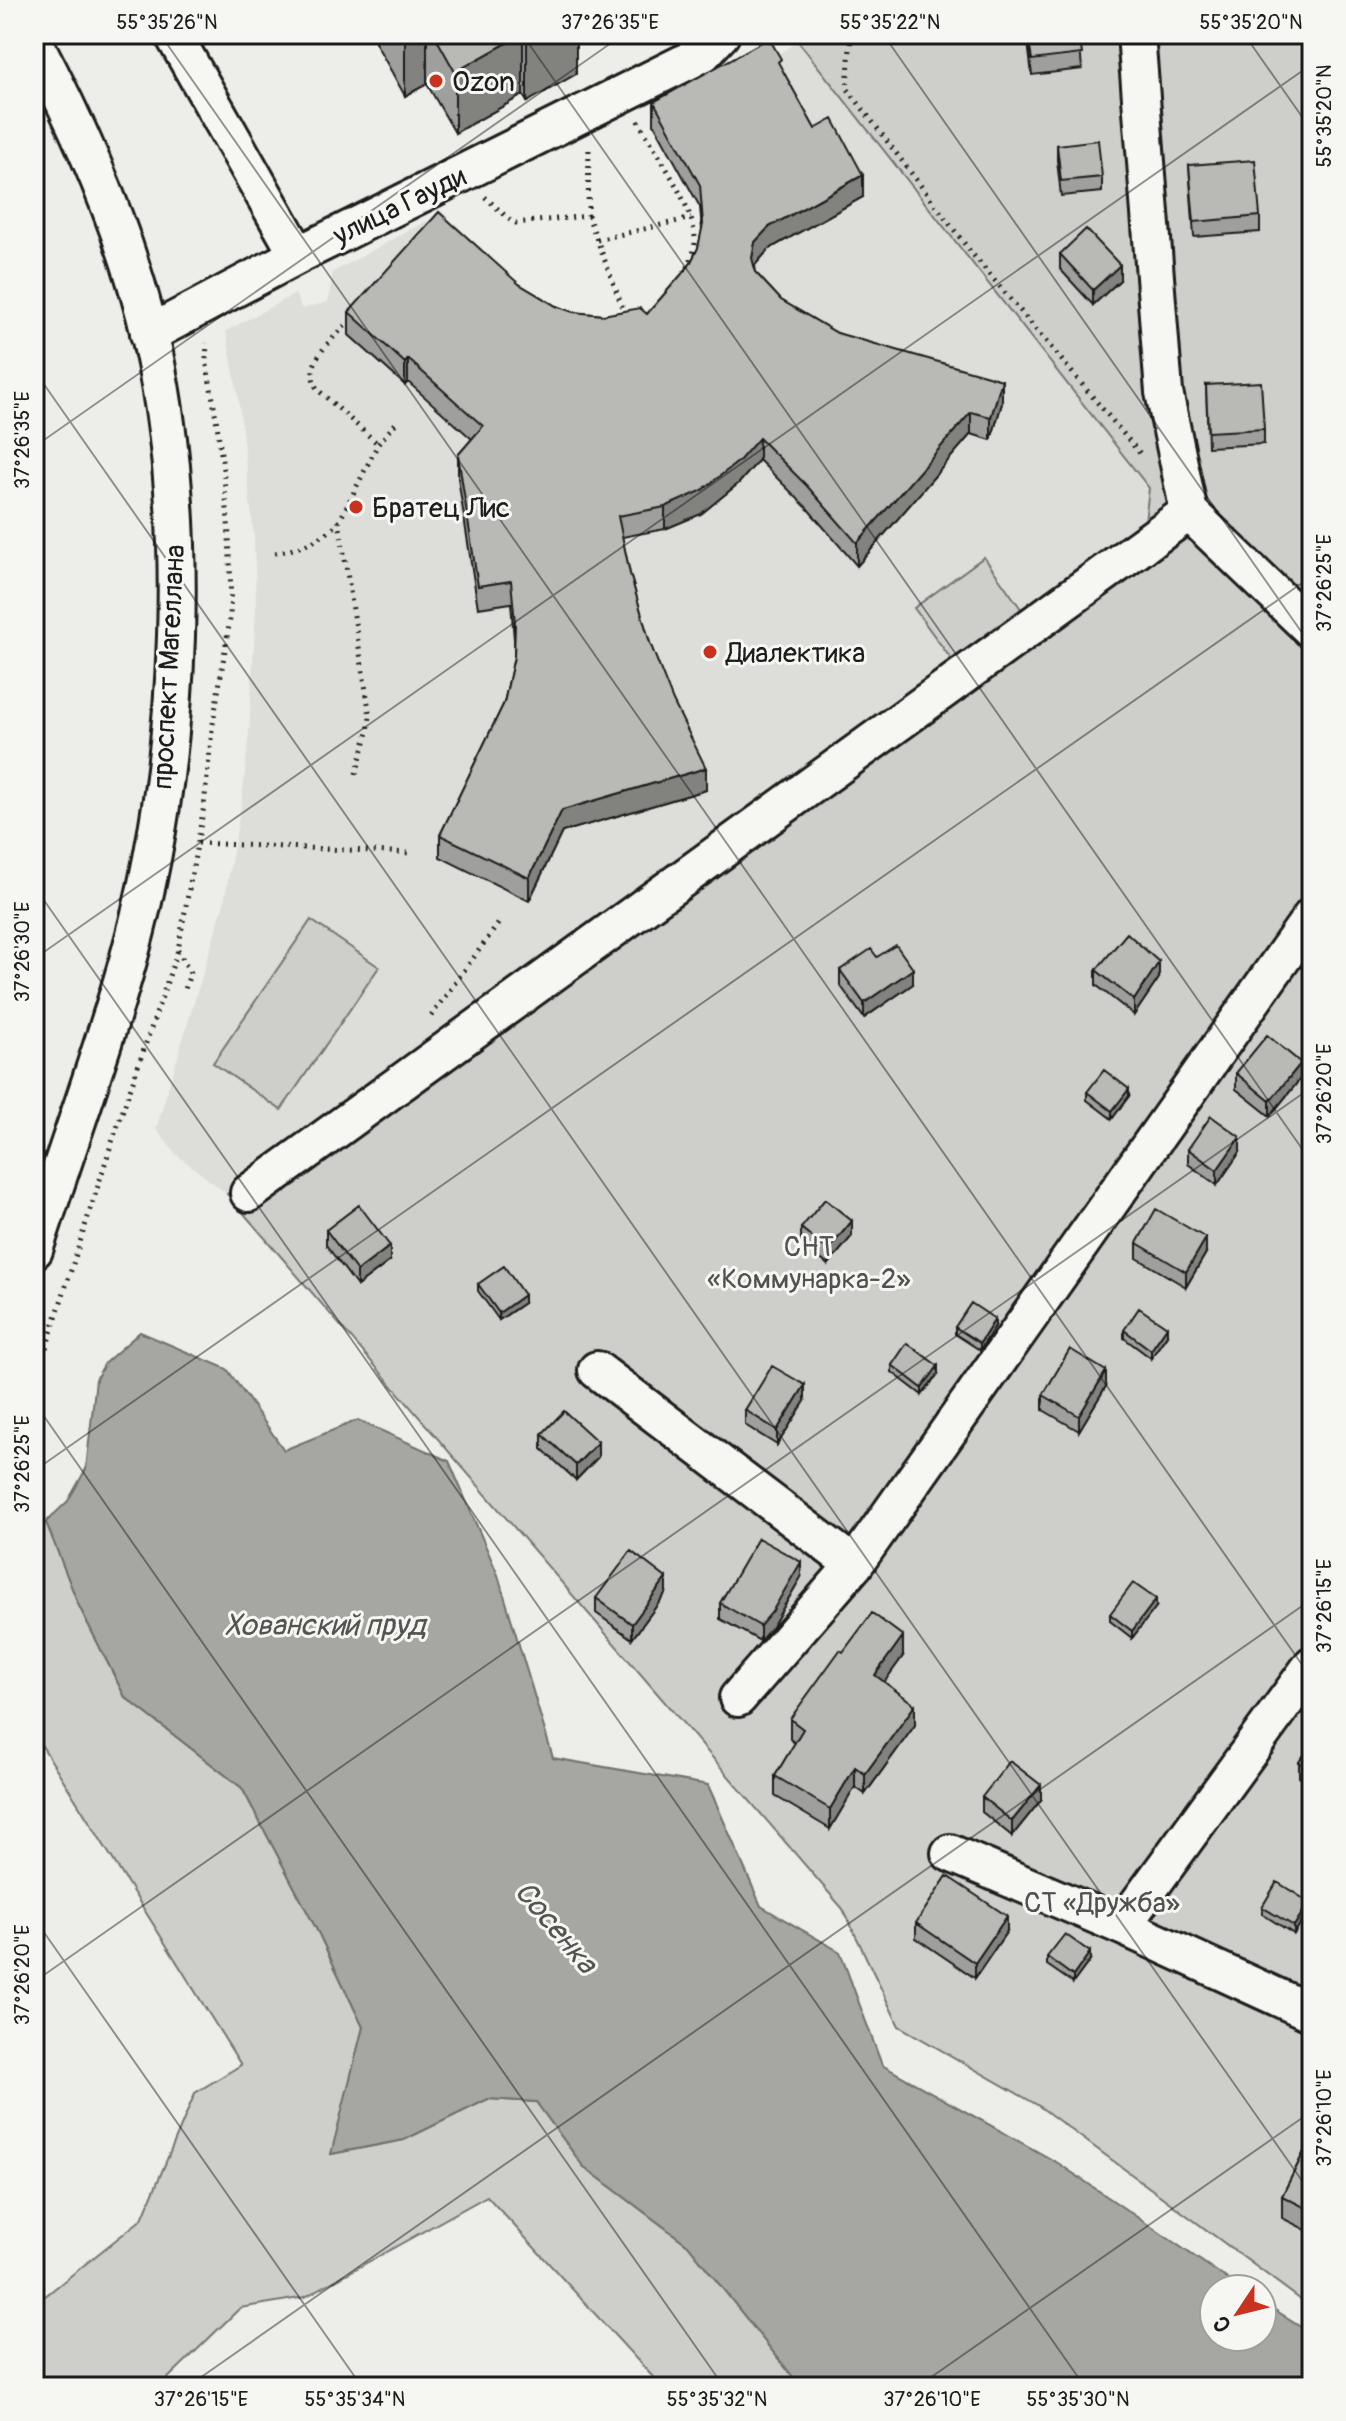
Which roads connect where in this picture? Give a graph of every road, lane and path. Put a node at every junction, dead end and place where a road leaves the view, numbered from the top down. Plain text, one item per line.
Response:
1 (173, 34) edge
2 (721, 34) edge
3 (851, 34) edge
4 (1136, 34) edge
5 (34, 42) edge
6 (623, 93) junction
7 (589, 147) dead end
8 (460, 174) junction
9 (588, 216) junction
10 (691, 218) junction
11 (597, 240) junction
12 (298, 255) junction
13 (683, 279) edge
14 (355, 316) edge
15 (628, 323) edge
16 (149, 334) junction
17 (396, 423) dead end
18 (378, 444) junction
19 (1149, 465) dead end
20 (1189, 512) junction
21 (339, 522) junction
22 (275, 553) dead end
23 (1312, 630) edge
24 (356, 774) dead end
25 (198, 843) dead end
26 (412, 853) dead end
27 (1312, 916) edge
28 (501, 920) dead end
29 (184, 993) dead end
30 (420, 1025) dead end
31 (249, 1193) dead end
32 (34, 1250) edge
33 (597, 1370) dead end
34 (34, 1386) edge
35 (854, 1565) junction
36 (1312, 1665) edge
37 (738, 1698) dead end
38 (950, 1853) dead end
39 (1122, 1926) junction
40 (1312, 2013) edge

1 - 12 street, улица Гауди
2 - 6 street, улица Гауди
3 - 19 path
4 - 20 street
5 - 16 street, проспект Магеллана
6 - 8 street, улица Гауди
6 - 10 path
7 - 9 path
8 - 9 path
8 - 12 street, улица Гауди
9 - 11 path
10 - 11 path
10 - 13 path
11 - 15 path
12 - 16 street
14 - 18 path
16 - 32 street, проспект Магеллана
17 - 18 path
18 - 21 path
20 - 23 street
20 - 31 street
21 - 22 path
21 - 24 path
25 - 26 path
27 - 35 street
28 - 30 path
29 - 34 path
33 - 35 street
35 - 37 street
36 - 39 street
38 - 39 street
39 - 40 street

